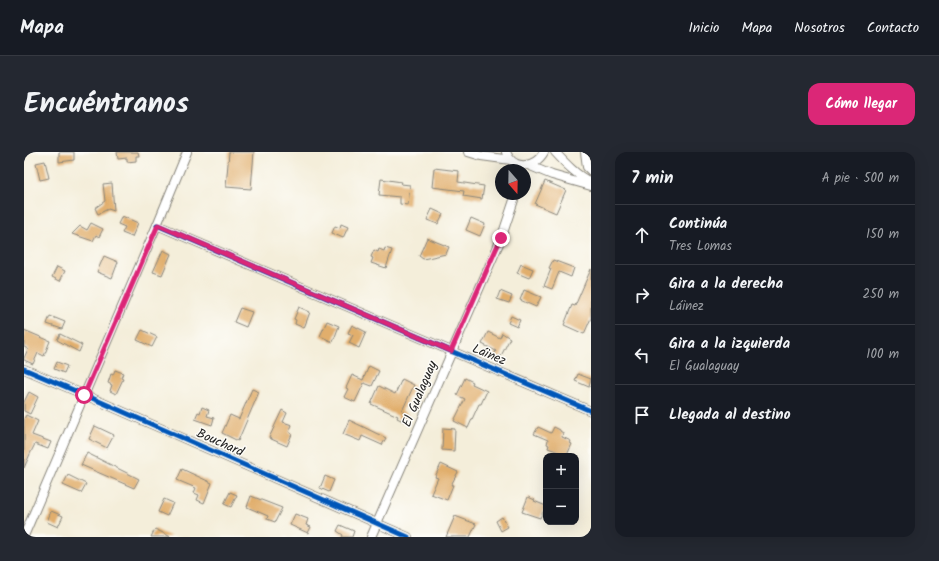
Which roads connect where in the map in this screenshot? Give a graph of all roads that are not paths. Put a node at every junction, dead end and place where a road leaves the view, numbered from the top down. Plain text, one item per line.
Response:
1 (187, 152) edge
2 (468, 152) edge
3 (506, 152) edge
4 (544, 152) edge
5 (557, 152) edge
6 (585, 152) edge
7 (511, 160) junction
8 (517, 164) edge
9 (531, 164) edge
10 (531, 169) edge
11 (591, 171) edge
12 (591, 182) edge
13 (591, 186) edge
14 (514, 200) edge
15 (158, 225) junction
16 (451, 351) junction
17 (24, 369) edge
18 (84, 395) junction
19 (591, 411) edge
20 (377, 524) junction
21 (24, 536) edge
22 (371, 537) edge
23 (408, 537) edge

1 - 15 street
2 - 7 street
3 - 7 street
4 - 9 street
5 - 12 street
6 - 11 street
7 - 8 street
10 - 13 street
14 - 16 street, El Gualaguay
15 - 16 street, Láinez
15 - 18 street
16 - 19 street, Láinez
16 - 20 street, El Gualaguay
17 - 18 street, Bouchard
18 - 20 street, Bouchard
18 - 21 street
20 - 22 street, El Gualaguay
20 - 23 street, Bouchard

